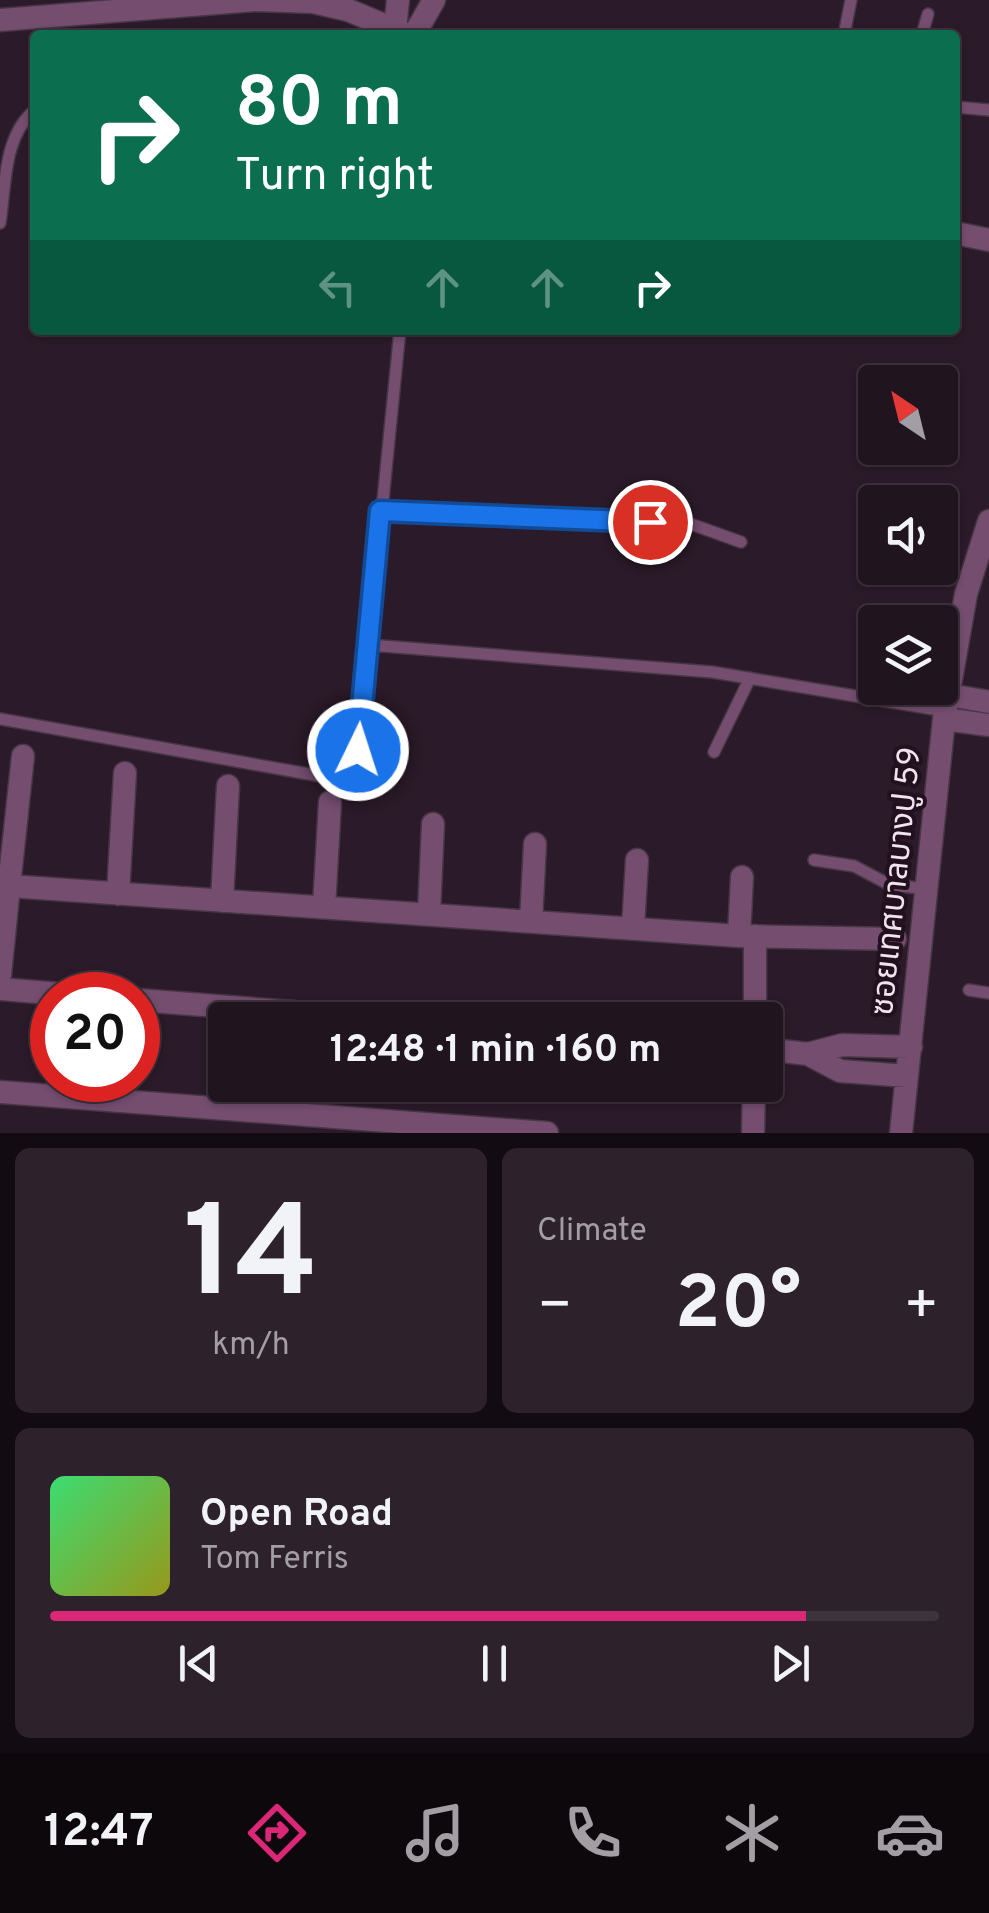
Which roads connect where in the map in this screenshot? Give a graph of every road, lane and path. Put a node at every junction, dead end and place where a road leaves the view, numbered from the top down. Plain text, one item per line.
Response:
1 (398, 0) edge
2 (434, 0) edge
3 (850, 0) edge
4 (81, 6) edge
5 (928, 14) dead end
6 (0, 20) edge
7 (396, 30) edge
8 (404, 30) edge
9 (408, 30) edge
10 (845, 30) edge
11 (923, 30) edge
12 (960, 107) edge
13 (989, 110) edge
14 (30, 114) edge
15 (0, 224) edge
16 (960, 234) edge
17 (989, 240) edge
18 (399, 335) edge
19 (380, 511) junction
20 (989, 521) edge
21 (741, 542) dead end
22 (369, 645) junction
23 (750, 678) junction
24 (989, 702) edge
25 (946, 708) junction
26 (0, 719) edge
27 (989, 725) edge
28 (714, 752) dead end
29 (23, 756) dead end
30 (124, 773) dead end
31 (228, 786) dead end
32 (330, 802) dead end
33 (433, 824) dead end
34 (534, 844) dead end
35 (637, 860) dead end
36 (814, 860) dead end
37 (742, 877) dead end
38 (8, 886) junction
39 (929, 888) junction
40 (118, 894) junction
41 (222, 900) junction
42 (324, 907) junction
43 (429, 914) junction
44 (531, 921) junction
45 (634, 928) junction
46 (747, 936) junction
47 (895, 939) dead end
48 (0, 975) edge
49 (0, 990) edge
50 (969, 990) dead end
51 (30, 992) edge
52 (989, 992) edge
53 (160, 1002) edge
54 (753, 1002) edge
55 (208, 1005) edge
56 (911, 1047) junction
57 (783, 1051) edge
58 (808, 1054) junction
59 (908, 1076) junction
60 (0, 1092) edge
61 (754, 1102) edge
62 (547, 1133) edge
63 (753, 1133) edge
64 (901, 1133) edge

1 - 8 street
2 - 9 street
3 - 10 lane
4 - 6 street
4 - 7 street
5 - 11 lane
12 - 13 lane
14 - 15 lane
16 - 17 street
18 - 19 lane
19 - 21 lane
19 - 22 lane
20 - 25 street, ซอยเทศบาลบางปู 59
22 - 23 lane
22 - 26 lane
23 - 25 lane
23 - 28 lane
24 - 25 street
25 - 27 street
25 - 39 street, ซอยเทศบาลบางปู 59
29 - 38 street
30 - 40 street
31 - 41 street
32 - 42 street
33 - 43 street
34 - 44 street
35 - 45 street
36 - 39 lane
37 - 46 street
38 - 40 street
38 - 48 street
39 - 56 street, ซอยเทศบาลบางปู 59
40 - 41 street
41 - 42 street
42 - 43 street
43 - 44 street
44 - 45 street
45 - 46 street
46 - 47 street
46 - 54 street
49 - 51 street
50 - 52 lane
53 - 55 street
56 - 58 street
56 - 59 street, ซอยเทศบาลบางปู 59
57 - 58 street
58 - 59 street
59 - 64 street, ซอยเทศบาลบางปู 59
60 - 62 street
61 - 63 street

